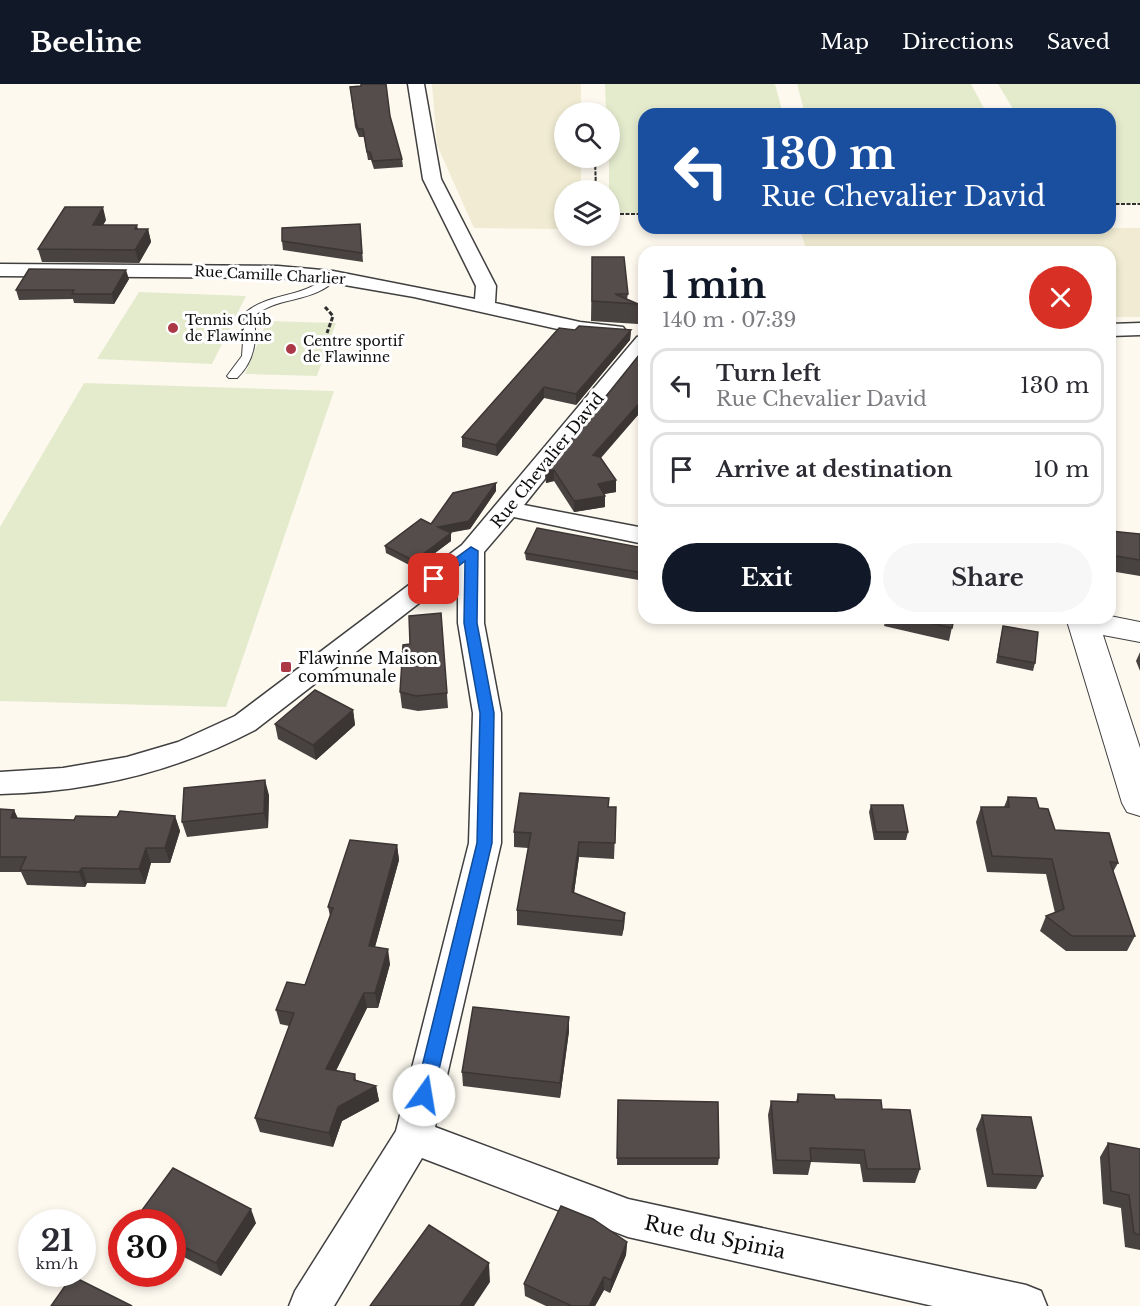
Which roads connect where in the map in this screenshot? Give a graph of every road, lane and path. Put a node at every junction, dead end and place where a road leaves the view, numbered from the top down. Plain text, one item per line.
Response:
1 (416, 84) edge
2 (1116, 204) edge
3 (1140, 204) edge
4 (620, 214) edge
5 (638, 214) edge
6 (0, 270) edge
7 (333, 277) junction
8 (485, 307) junction
9 (1140, 329) edge
10 (1116, 330) edge
11 (638, 333) edge
12 (638, 348) edge
13 (233, 376) dead end
14 (508, 509) junction
15 (638, 535) edge
16 (471, 551) junction
17 (1078, 624) edge
18 (1101, 624) edge
19 (1140, 632) edge
20 (0, 783) edge
21 (1140, 803) edge
22 (414, 1137) junction
23 (310, 1306) edge
24 (1026, 1306) edge

1 - 8 street
2 - 3 path
4 - 5 path
6 - 7 street, Rue Camille Charlier
7 - 8 street, Rue Camille Charlier
7 - 13 lane
8 - 11 street, Rue Camille Charlier
9 - 10 street
12 - 14 street, Rue Chevalier David
14 - 15 street
14 - 16 street, Rue Chevalier David
16 - 20 street, Rue Chevalier David
16 - 22 street
17 - 21 street
18 - 19 street
22 - 23 street
22 - 24 street, Rue du Spinia

